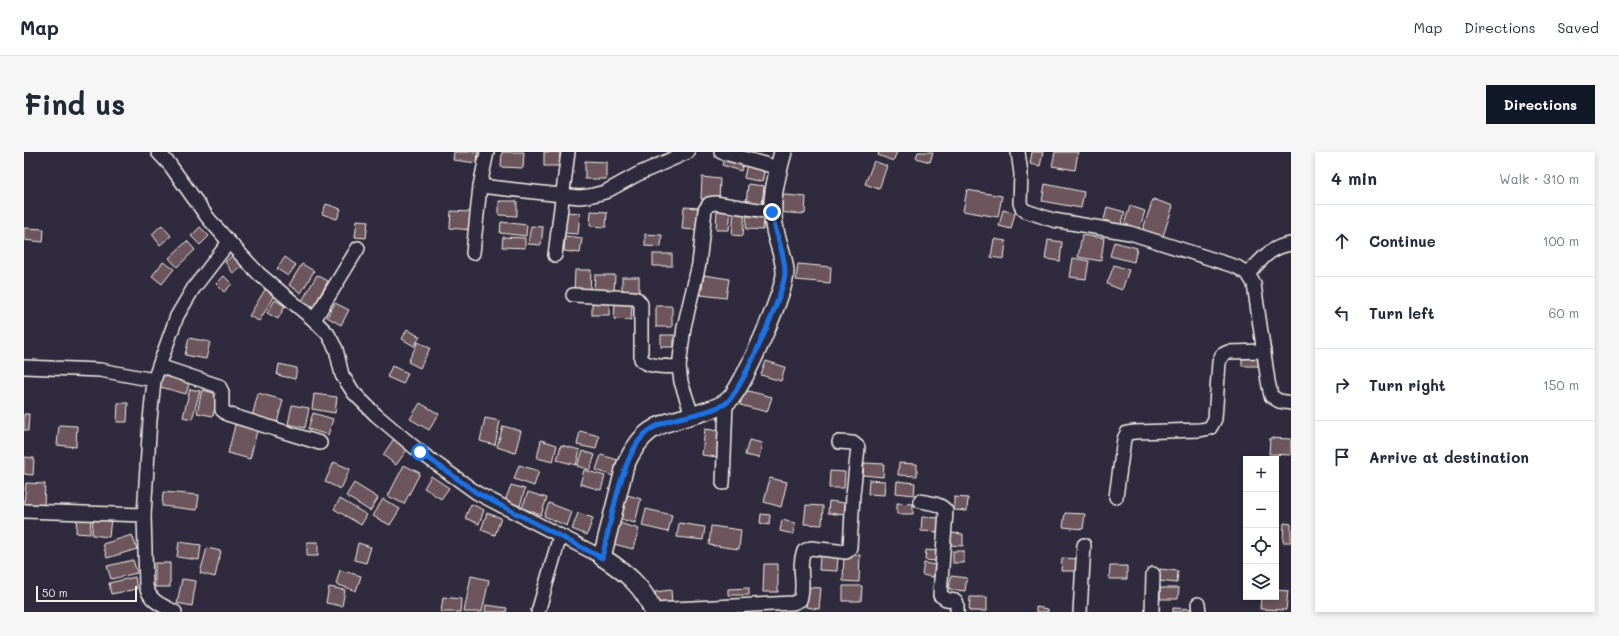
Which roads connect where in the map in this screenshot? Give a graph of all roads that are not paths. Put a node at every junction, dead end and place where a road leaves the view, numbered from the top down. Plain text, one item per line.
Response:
1 (158, 152) edge
2 (488, 152) edge
3 (568, 152) edge
4 (688, 152) edge
5 (720, 152) edge
6 (1018, 152) edge
7 (781, 160) edge
8 (480, 186) junction
9 (563, 195) junction
10 (772, 212) junction
11 (229, 242) junction
12 (1291, 244) edge
13 (358, 248) dead end
14 (473, 253) dead end
15 (555, 255) dead end
16 (1248, 274) junction
17 (573, 294) dead end
18 (314, 320) junction
19 (1264, 351) junction
20 (159, 366) junction
21 (24, 367) edge
22 (679, 367) junction
23 (154, 380) junction
24 (726, 403) junction
25 (1291, 403) edge
26 (692, 415) junction
27 (839, 442) dead end
28 (320, 443) dead end
29 (722, 483) dead end
30 (1116, 496) dead end
31 (920, 502) dead end
32 (24, 511) edge
33 (144, 515) junction
34 (560, 536) junction
35 (1084, 545) dead end
36 (602, 558) junction
37 (1153, 574) dead end
38 (799, 606) edge
39 (653, 611) edge
40 (175, 612) edge
41 (538, 612) edge
42 (957, 612) edge
43 (1080, 612) edge
44 (1152, 612) edge

1 - 11 street
2 - 8 street
3 - 9 street
4 - 9 street
5 - 7 street
6 - 16 street
7 - 10 street
8 - 9 street
8 - 14 street
9 - 15 street
10 - 22 street
10 - 24 street
11 - 18 street
11 - 20 street
12 - 16 street
13 - 18 street
16 - 19 street
17 - 22 street
18 - 34 street
19 - 25 street
19 - 30 street
20 - 23 street
20 - 28 street
21 - 23 street
22 - 26 street
23 - 33 street
24 - 26 street
24 - 29 street
26 - 36 street
27 - 38 street
31 - 42 street
32 - 33 street
33 - 40 street
34 - 36 street
34 - 41 street
35 - 43 street
36 - 39 street
37 - 44 street
38 - 39 street

